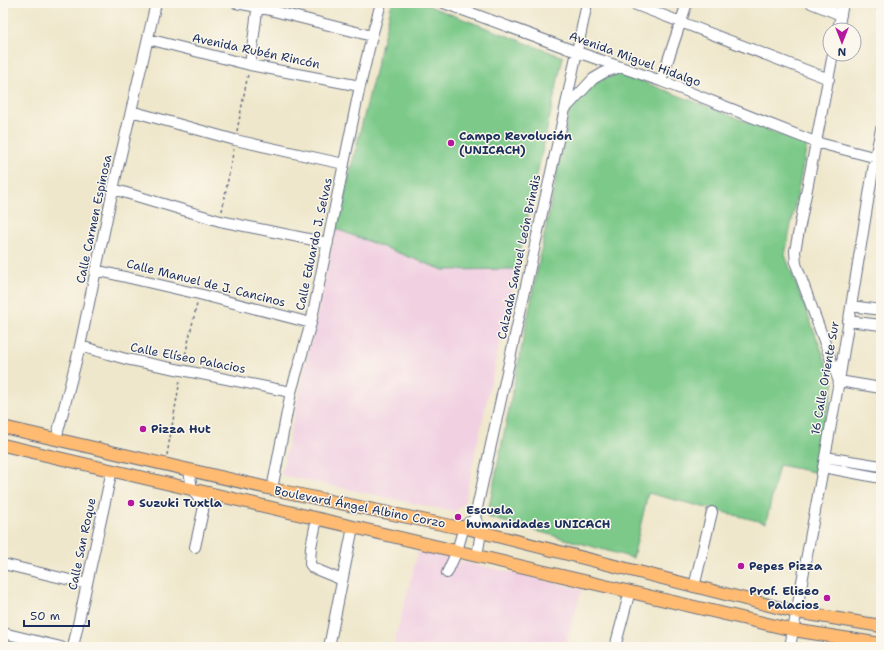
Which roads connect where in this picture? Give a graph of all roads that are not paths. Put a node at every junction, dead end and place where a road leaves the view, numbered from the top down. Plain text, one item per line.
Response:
1 (156, 3) edge
2 (236, 3) edge
3 (381, 3) edge
4 (444, 3) edge
5 (587, 3) edge
6 (631, 3) edge
7 (687, 3) edge
8 (811, 3) edge
9 (843, 3) edge
10 (878, 3) edge
11 (881, 4) edge
12 (258, 5) edge
13 (841, 15) junction
14 (681, 22) junction
15 (840, 22) edge
16 (372, 36) junction
17 (148, 39) junction
18 (577, 52) junction
19 (831, 62) edge
20 (250, 66) junction
21 (621, 68) junction
22 (828, 79) junction
23 (661, 81) junction
24 (360, 86) junction
25 (565, 109) junction
26 (131, 111) junction
27 (881, 129) edge
28 (815, 142) junction
29 (878, 158) edge
30 (344, 164) junction
31 (113, 189) junction
32 (328, 243) junction
33 (95, 270) junction
34 (851, 306) junction
35 (881, 310) edge
36 (848, 321) junction
37 (311, 323) junction
38 (881, 326) edge
39 (80, 346) junction
40 (839, 381) junction
41 (881, 388) edge
42 (291, 392) junction
43 (3, 427) edge
44 (56, 439) junction
45 (3, 445) edge
46 (824, 457) junction
47 (881, 466) edge
48 (823, 467) junction
49 (112, 470) junction
50 (189, 470) junction
51 (881, 478) edge
52 (192, 489) junction
53 (272, 489) junction
54 (712, 512) dead end
55 (475, 517) junction
56 (317, 518) junction
57 (353, 527) junction
58 (464, 527) junction
59 (481, 532) junction
60 (195, 547) dead end
61 (457, 551) junction
62 (477, 556) junction
63 (3, 564) edge
64 (447, 574) dead end
65 (342, 580) junction
66 (87, 584) junction
67 (694, 586) junction
68 (630, 591) junction
69 (796, 612) junction
70 (881, 626) edge
71 (793, 630) junction
72 (3, 633) edge
73 (881, 644) edge
74 (61, 647) edge
75 (73, 647) edge
76 (329, 647) edge
77 (615, 647) edge
78 (790, 647) edge

1 - 17 street, Calle Carmen Espinosa
2 - 12 street
3 - 16 street, Calle Eduardo J. Selvas
4 - 18 street, Avenida Miguel Hidalgo
5 - 18 street, Calzada Samuel León Brindis
6 - 14 street
7 - 14 street
8 - 13 street
9 - 13 street
10 - 11 street
12 - 16 street
12 - 20 street
13 - 15 street
14 - 22 street
14 - 23 street
16 - 24 street, Calle Eduardo J. Selvas
17 - 20 street, Avenida Rubén Rincón
17 - 26 street, Calle Carmen Espinosa
18 - 21 street, Avenida Miguel Hidalgo
18 - 25 street, Calzada Samuel León Brindis
19 - 22 street
20 - 24 street, Avenida Rubén Rincón
21 - 23 street, Avenida Miguel Hidalgo
21 - 25 street
22 - 28 street
23 - 28 street, Avenida Miguel Hidalgo
24 - 30 street, Calle Eduardo J. Selvas
25 - 55 street, Calzada Samuel León Brindis
26 - 30 street
26 - 31 street, Calle Carmen Espinosa
27 - 29 street, 16 Calle Oriente Sur
28 - 29 street, Avenida Miguel Hidalgo
28 - 40 street
29 - 34 street, 16 Calle Oriente Sur
30 - 32 street, Calle Eduardo J. Selvas
31 - 32 street
31 - 33 street, Calle Carmen Espinosa
32 - 37 street, Calle Eduardo J. Selvas
33 - 37 street, Calle Manuel de J. Cancinos
33 - 39 street, Calle Carmen Espinosa
34 - 35 street
34 - 36 street, 16 Calle Oriente Sur
36 - 38 street
36 - 40 street, 16 Calle Oriente Sur
37 - 42 street, Calle Eduardo J. Selvas
39 - 42 street, Calle Elíseo Palacios
39 - 44 street, Calle Carmen Espinosa
40 - 41 street
40 - 46 street, 16 Calle Oriente Sur
42 - 53 street, Calle Eduardo J. Selvas
43 - 44 main road, Boulevard Ángel Albino Corzo
44 - 50 main road, Boulevard Ángel Albino Corzo
45 - 49 main road, Boulevard Ángel Albino Corzo
46 - 47 street
46 - 48 street, 16 Calle Oriente Sur
48 - 51 street
48 - 69 street, 16 Calle Oriente Sur
49 - 52 main road, Boulevard Ángel Albino Corzo
49 - 66 street, Calle San Roque
50 - 52 street
50 - 53 main road, Boulevard Ángel Albino Corzo
52 - 56 main road, Boulevard Ángel Albino Corzo
52 - 60 street
53 - 58 main road, Boulevard Ángel Albino Corzo
54 - 67 street
55 - 58 street
55 - 59 street
56 - 57 main road, Boulevard Ángel Albino Corzo
56 - 65 street
57 - 61 main road, Boulevard Ángel Albino Corzo
57 - 65 street
58 - 59 main road, Boulevard Ángel Albino Corzo
58 - 61 street
59 - 62 street
59 - 67 main road, Boulevard Ángel Albino Corzo
61 - 62 main road, Boulevard Ángel Albino Corzo
61 - 64 street
62 - 68 main road, Boulevard Ángel Albino Corzo
63 - 66 street
65 - 76 street
66 - 75 street, Calle San Roque
67 - 69 main road, Boulevard Ángel Albino Corzo
68 - 71 main road, Boulevard Ángel Albino Corzo
68 - 77 street
69 - 70 main road, Boulevard Ángel Albino Corzo
69 - 71 street, 16 Calle Oriente Sur
71 - 73 main road, Boulevard Ángel Albino Corzo
71 - 78 street, 16 Calle Oriente Sur
72 - 74 street

